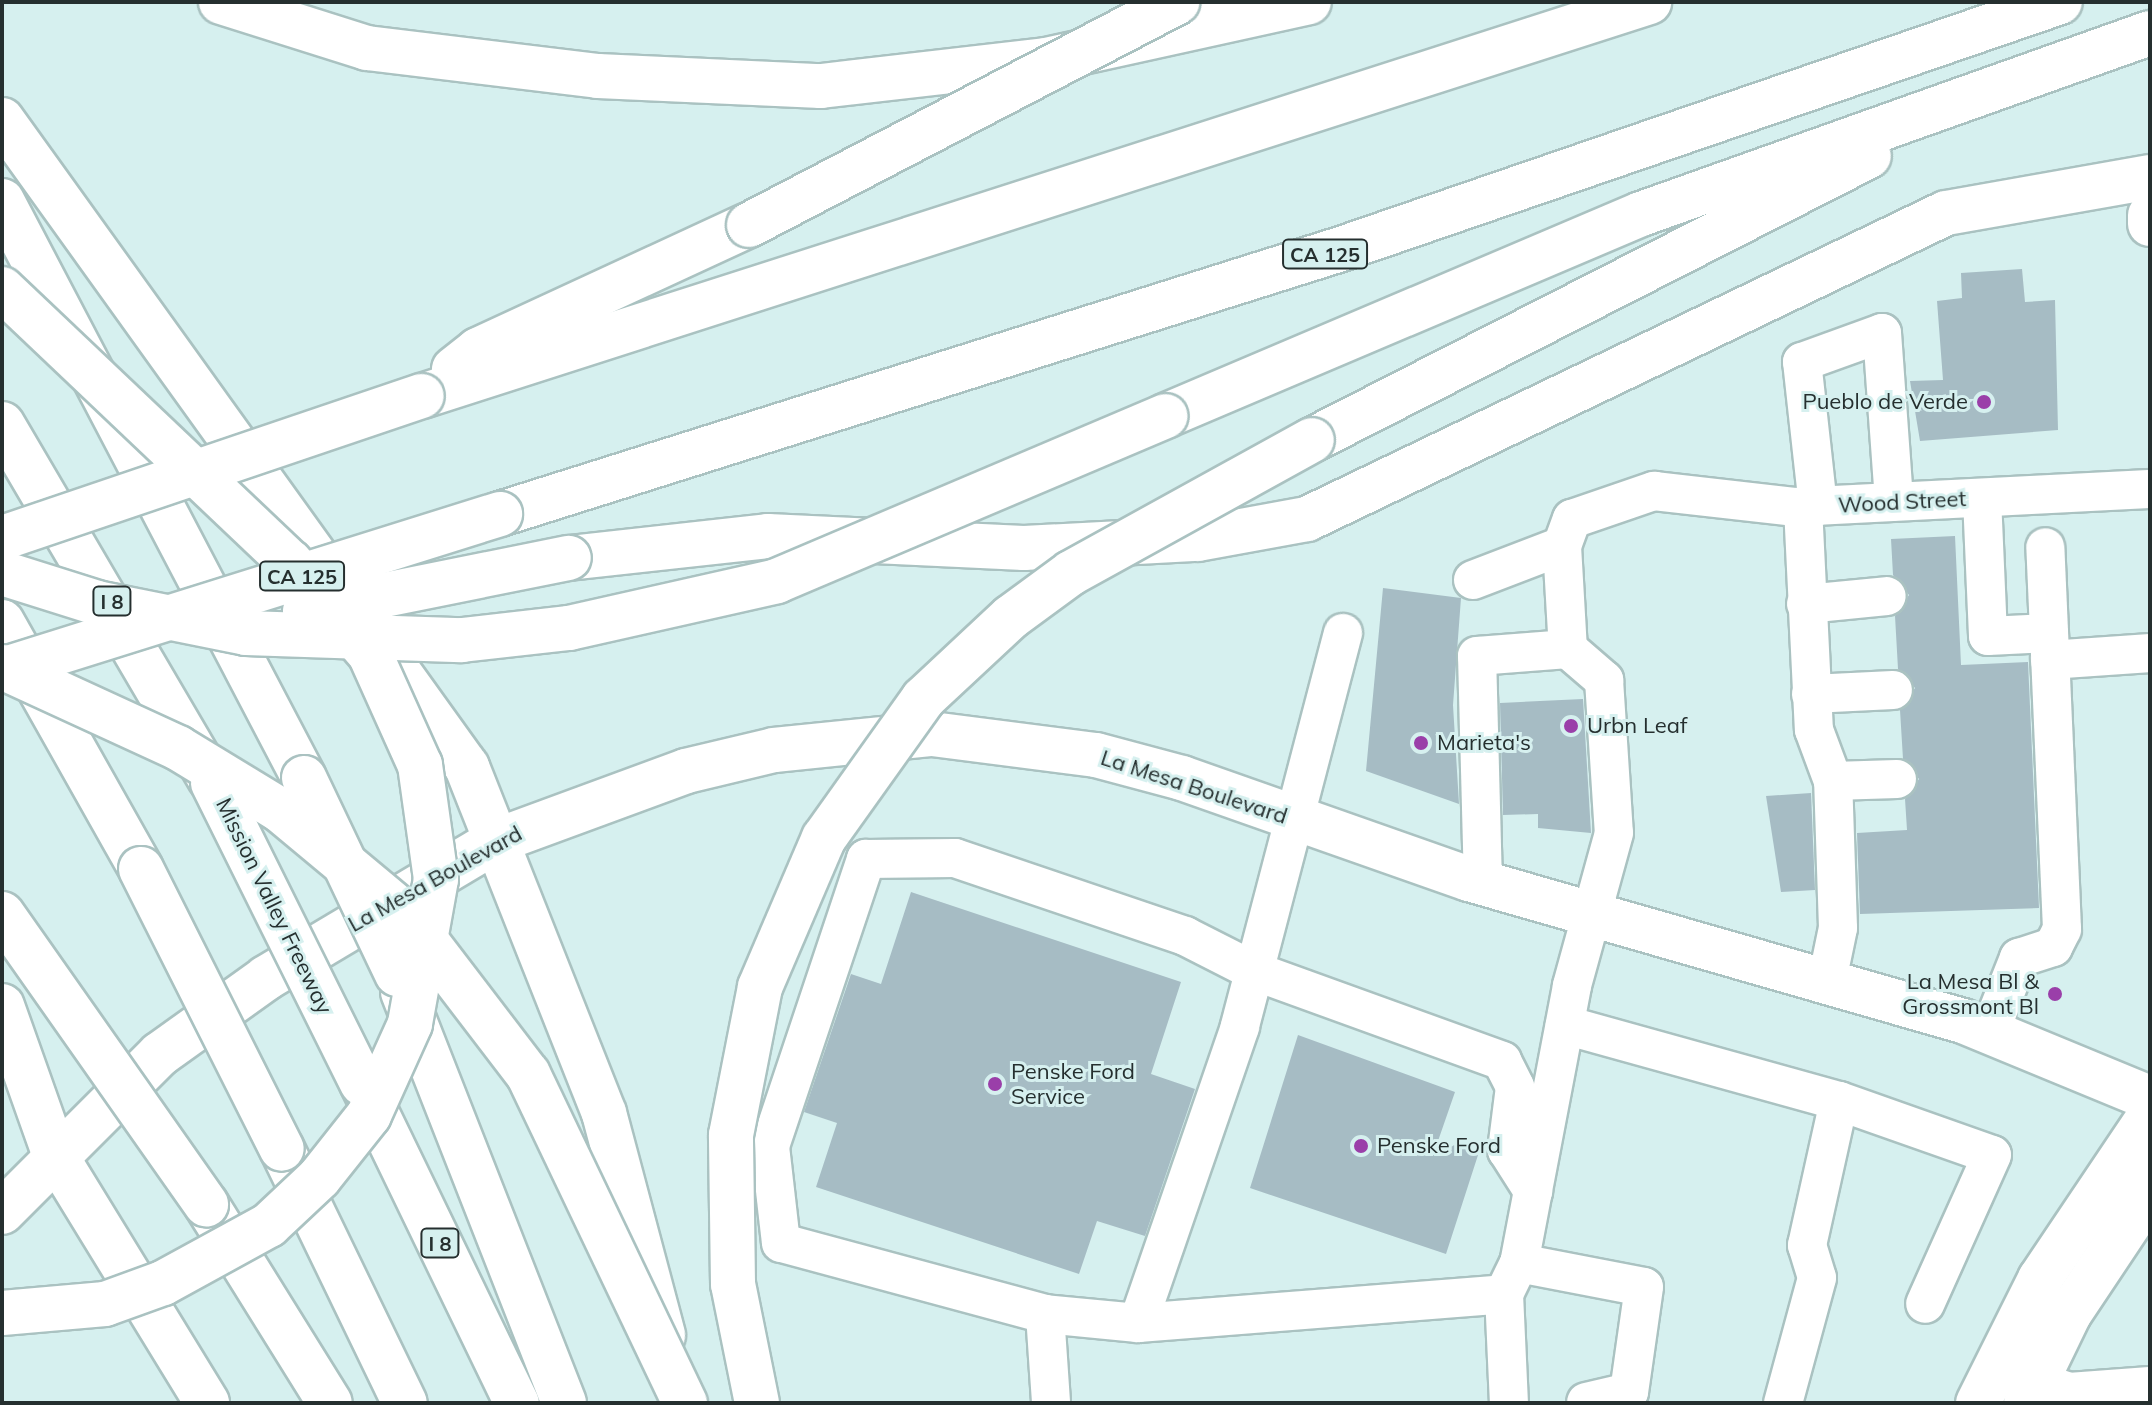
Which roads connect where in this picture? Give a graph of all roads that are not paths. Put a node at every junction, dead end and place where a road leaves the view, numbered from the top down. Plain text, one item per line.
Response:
1 (221, 2) edge
2 (1178, 2) edge
3 (1309, 2) edge
4 (1649, 2) edge
5 (2060, 2) edge
6 (2150, 33) edge
7 (2026, 75) junction
8 (2, 120) edge
9 (2150, 177) edge
10 (2, 201) edge
11 (2150, 215) edge
12 (2150, 224) edge
13 (2, 289) edge
14 (422, 396) junction
15 (2, 424) edge
16 (2150, 489) edge
17 (1982, 498) junction
18 (114, 502) junction
19 (1894, 502) junction
20 (1811, 507) junction
21 (2, 521) edge
22 (2, 538) edge
23 (1562, 546) junction
24 (2045, 547) dead end
25 (2, 573) edge
26 (1473, 580) dead end
27 (1887, 596) dead end
28 (1806, 604) junction
29 (2, 622) edge
30 (1343, 633) dead end
31 (105, 637) junction
32 (2049, 646) junction
33 (1568, 649) junction
34 (2150, 653) edge
35 (2, 668) edge
36 (1893, 690) dead end
37 (1811, 694) junction
38 (1897, 779) dead end
39 (1833, 781) junction
40 (1294, 818) junction
41 (496, 841) junction
42 (1483, 884) junction
43 (2, 914) edge
44 (1594, 914) junction
45 (1254, 971) junction
46 (1827, 981) junction
47 (2, 1006) edge
48 (1565, 1025) junction
49 (1990, 1031) junction
50 (2150, 1098) edge
51 (1839, 1101) junction
52 (2150, 1115) edge
53 (54, 1153) junction
54 (2150, 1158) edge
55 (1533, 1191) junction
56 (2, 1212) edge
57 (1512, 1278) junction
58 (1925, 1304) dead end
59 (2, 1313) edge
60 (1045, 1314) junction
61 (1138, 1323) junction
62 (2150, 1386) edge
63 (2031, 1392) edge
64 (207, 1403) edge
65 (330, 1403) edge
66 (405, 1403) edge
67 (517, 1403) edge
68 (564, 1403) edge
69 (683, 1403) edge
70 (757, 1403) edge
71 (1051, 1403) edge
72 (1509, 1403) edge
73 (1577, 1403) edge
74 (1783, 1403) edge
75 (1978, 1403) edge

1 - 3 main road
2 - 14 main road, bridge
4 - 14 main road
5 - 31 main road, CA 125, bridge
6 - 7 main road
7 - 25 main road, bridge
7 - 70 main road, bridge
8 - 41 main road
9 - 31 main road, bridge
10 - 68 main road, bridge
11 - 12 main road
13 - 59 main road, bridge
14 - 18 main road, bridge
15 - 67 main road, Mission Valley Freeway / I 8, bridge
16 - 17 street, Wood Street
17 - 19 street, Wood Street
17 - 32 street
18 - 21 main road, bridge
18 - 22 main road, bridge
19 - 20 street, Wood Street
19 - 20 street
20 - 23 street, Wood Street
20 - 28 street
23 - 26 street
23 - 33 street
24 - 32 street
27 - 28 street
28 - 37 street
29 - 66 main road, bridge
30 - 40 street
31 - 35 main road, CA 125, bridge
32 - 34 street
32 - 49 street
33 - 42 street
33 - 44 street
35 - 69 main road, bridge
36 - 37 street
37 - 39 street
38 - 39 street
39 - 46 street
40 - 41 main road, La Mesa Boulevard
40 - 42 main road, La Mesa Boulevard
40 - 45 street
41 - 53 main road, La Mesa Boulevard
41 - 69 main road
42 - 44 main road, La Mesa Boulevard
43 - 65 main road, bridge
44 - 46 main road, La Mesa Boulevard
44 - 48 street
45 - 55 street
45 - 60 street
45 - 61 street
46 - 49 main road, La Mesa Boulevard
47 - 53 main road
48 - 51 street
48 - 55 street
49 - 50 main road, La Mesa Boulevard
51 - 58 street
51 - 74 street
52 - 75 main road
53 - 56 main road, La Mesa Boulevard
53 - 64 main road
54 - 63 main road
55 - 57 street
57 - 61 street
57 - 72 street
57 - 73 street
60 - 61 street
60 - 71 street
62 - 63 street

